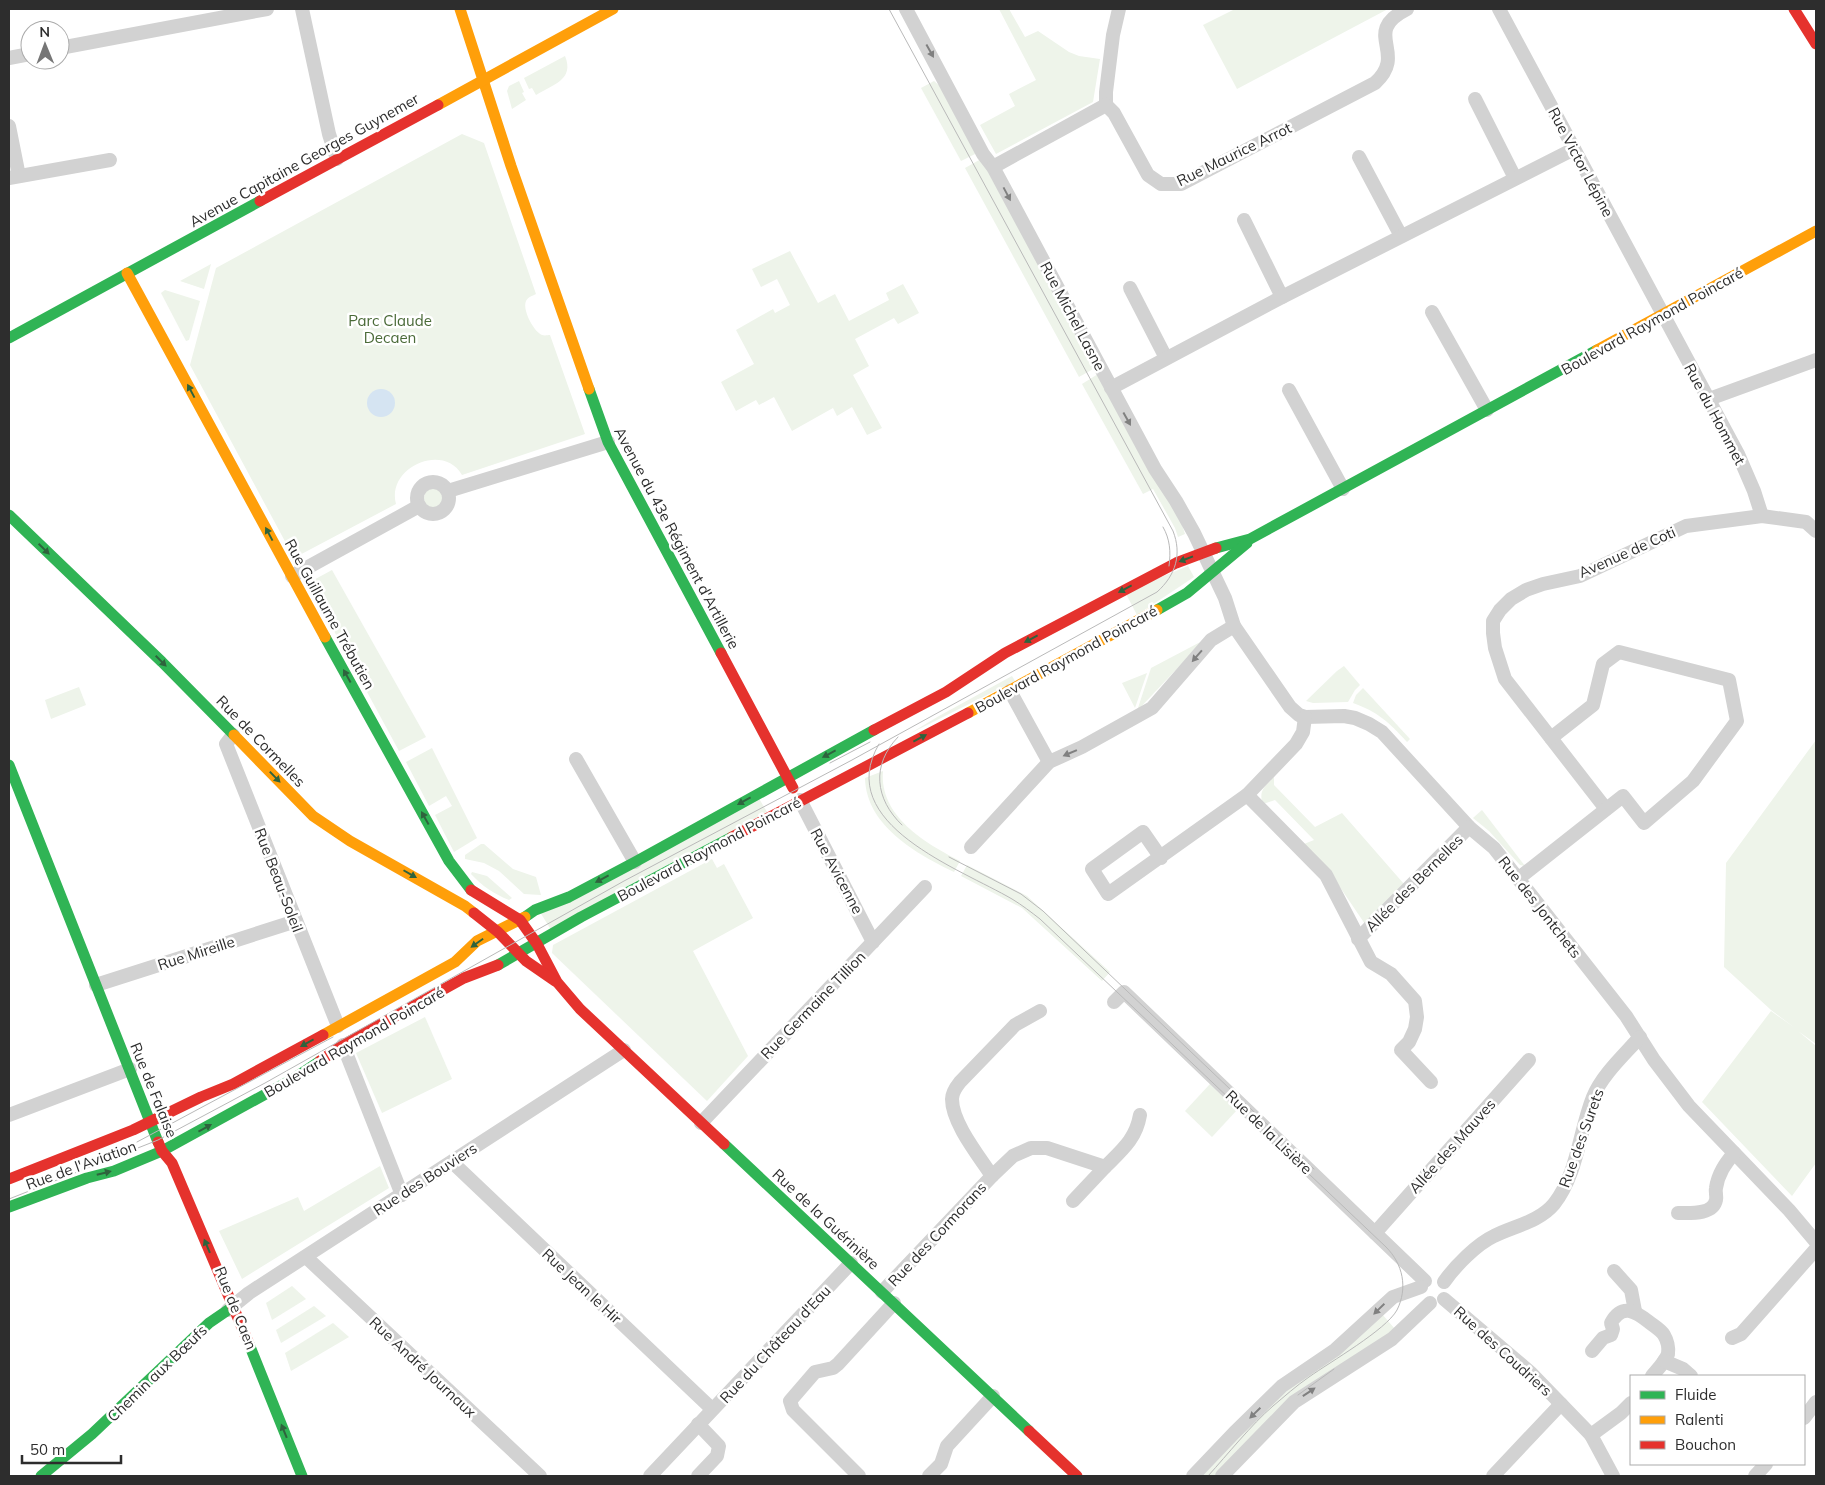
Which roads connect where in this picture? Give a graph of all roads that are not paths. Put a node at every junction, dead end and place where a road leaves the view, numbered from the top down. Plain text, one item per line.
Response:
1 (267, 9) edge
2 (302, 9) edge
3 (460, 9) edge
4 (613, 9) edge
5 (906, 9) edge
6 (1119, 9) edge
7 (1407, 9) edge
8 (1499, 9) edge
9 (1794, 9) edge
10 (1816, 44) edge
11 (70, 46) edge
12 (483, 80) junction
13 (1475, 99) dead end
14 (1106, 105) junction
15 (9, 126) edge
16 (1574, 149) junction
17 (1359, 157) dead end
18 (337, 159) junction
19 (110, 160) dead end
20 (993, 167) junction
21 (14, 177) edge
22 (1515, 178) junction
23 (1244, 220) dead end
24 (1816, 231) edge
25 (1401, 236) junction
26 (128, 273) junction
27 (1130, 288) dead end
28 (1282, 297) junction
29 (1432, 312) dead end
30 (1663, 314) junction
31 (9, 338) edge
32 (1166, 358) junction
33 (1816, 360) edge
34 (1110, 388) junction
35 (1289, 390) dead end
36 (1709, 399) junction
37 (1487, 410) junction
38 (608, 442) junction
39 (1343, 488) junction
40 (448, 491) junction
41 (419, 506) junction
42 (9, 515) edge
43 (1762, 516) junction
44 (1816, 531) edge
45 (1250, 539) junction
46 (1203, 552) junction
47 (1212, 571) junction
48 (292, 576) junction
49 (1234, 626) junction
50 (1010, 691) junction
51 (1305, 717) junction
52 (233, 735) junction
53 (1551, 738) junction
54 (576, 759) dead end
55 (1049, 762) junction
56 (9, 765) edge
57 (786, 777) junction
58 (1247, 795) junction
59 (800, 800) junction
60 (1606, 809) junction
61 (1469, 827) junction
62 (972, 847) dead end
63 (1161, 858) junction
64 (635, 862) junction
65 (455, 870) junction
66 (1519, 878) junction
67 (925, 887) dead end
68 (438, 890) junction
69 (520, 920) junction
70 (296, 922) junction
71 (498, 932) junction
72 (1358, 939) junction
73 (873, 942) junction
74 (537, 944) junction
75 (519, 954) junction
76 (557, 982) junction
77 (96, 985) junction
78 (1114, 1002) dead end
79 (1040, 1011) dead end
80 (338, 1026) junction
81 (1640, 1037) junction
82 (343, 1045) junction
83 (624, 1050) junction
84 (1528, 1060) dead end
85 (130, 1069) junction
86 (1431, 1082) dead end
87 (1140, 1115) dead end
88 (9, 1116) edge
89 (150, 1121) junction
90 (701, 1123) junction
91 (162, 1151) junction
92 (1734, 1153) junction
93 (452, 1162) junction
94 (1105, 1167) junction
95 (992, 1176) junction
96 (9, 1179) edge
97 (172, 1194) dead end
98 (402, 1195) junction
99 (1074, 1201) dead end
100 (9, 1207) edge
101 (1678, 1213) dead end
102 (1375, 1233) junction
103 (1816, 1242) edge
104 (1816, 1249) edge
105 (306, 1257) junction
106 (851, 1263) junction
107 (1614, 1271) dead end
108 (1444, 1282) junction
109 (1423, 1284) junction
110 (882, 1292) junction
111 (1437, 1301) junction
112 (894, 1303) junction
113 (226, 1312) junction
114 (1635, 1312) junction
115 (1732, 1338) dead end
116 (1592, 1351) dead end
117 (1664, 1361) junction
118 (1653, 1375) edge
119 (1690, 1375) edge
120 (993, 1396) junction
121 (1816, 1402) edge
122 (1561, 1404) junction
123 (1630, 1404) edge
124 (712, 1410) junction
125 (1805, 1417) edge
126 (698, 1424) junction
127 (1591, 1435) junction
128 (1765, 1465) edge
129 (41, 1476) edge
130 (302, 1476) edge
131 (540, 1476) edge
132 (650, 1476) edge
133 (698, 1476) edge
134 (859, 1476) edge
135 (930, 1476) edge
136 (1077, 1476) edge
137 (1193, 1476) edge
138 (1222, 1476) edge
139 (1493, 1476) edge
140 (1613, 1476) edge
141 (1755, 1476) edge

1 - 11 street
2 - 18 street
3 - 12 main road, Avenue du 43e Régiment d'Artillerie
4 - 12 main road, Avenue Capitaine Georges Guynemer
5 -> 20 street, Rue Michel Lasne
6 - 14 street
7 - 14 street, Rue Maurice Arrot
8 - 16 street, Rue Victor Lépine
9 - 10 main road
12 - 18 main road, Avenue Capitaine Georges Guynemer
12 - 38 main road, Avenue du 43e Régiment d'Artillerie
13 - 22 street
14 - 20 street
15 - 21 street
16 - 22 street
16 - 30 street, Rue Victor Lépine
17 - 25 street
18 - 26 main road, Avenue Capitaine Georges Guynemer
19 - 21 street
20 -> 34 street, Rue Michel Lasne
22 - 25 street
23 - 28 street
24 - 30 main road, Boulevard Raymond Poincaré
25 - 28 street
26 - 31 main road, Avenue Capitaine Georges Guynemer
48 -> 26 main road, Rue Guillaume Trébutien
27 - 32 street
28 - 32 street
29 - 37 street
30 - 36 street, Rue du Hommet
30 - 37 main road, Boulevard Raymond Poincaré
32 - 34 street
33 - 36 street
34 -> 46 street, Rue Michel Lasne
35 - 39 street
36 - 43 street, Rue du Hommet
37 - 39 main road, Boulevard Raymond Poincaré
38 - 40 street
38 - 57 main road, Avenue du 43e Régiment d'Artillerie
39 - 45 main road, Boulevard Raymond Poincaré
40 - 41 street
40 - 41 street
41 - 48 street
42 -> 52 main road, Rue de Cormelles
43 - 44 street, Avenue de Coti
43 - 53 street, Avenue de Coti
45 - 46 main road, Boulevard Raymond Poincaré
45 - 47 main road, Boulevard Raymond Poincaré
46 - 47 street, Rue Michel Lasne
46 -> 57 main road, Boulevard Raymond Poincaré
47 - 49 street, Rue Michel Lasne
47 - 50 main road, Boulevard Raymond Poincaré
65 -> 48 main road, Rue Guillaume Trébutien
49 - 51 street
49 -> 55 street
50 - 55 street
59 -> 50 main road, Boulevard Raymond Poincaré
51 - 58 street
51 - 61 street, Rue des Jontchets
52 -> 68 main road, Rue de Cormelles
52 - 70 street, Rue Beau-Soleil
53 - 60 street, Avenue de Coti
53 - 60 street
54 - 64 street
55 - 62 street
56 - 77 main road, Rue de Falaise
57 - 59 main road, Avenue du 43e Régiment d'Artillerie
57 -> 64 main road, Boulevard Raymond Poincaré
58 - 63 street
58 - 72 street
59 - 73 street, Rue Avicenne
59 - 74 main road, Boulevard Raymond Poincaré
60 - 66 street
61 - 66 street, Rue des Jontchets
61 - 72 street, Allée des Bernelles
63 - 63 street
64 -> 69 main road, Boulevard Raymond Poincaré
65 - 68 street
65 - 69 main road, Rue Guillaume Trébutien
66 - 81 street, Rue des Jontchets
67 - 73 street, Rue Germaine Tillion
68 - 71 main road, Rue de Cormelles
69 - 71 main road, Boulevard Raymond Poincaré
69 - 74 main road, Rue Guillaume Trébutien
70 - 77 street, Rue Mireille
70 - 80 street, Rue Beau-Soleil
71 - 75 main road, Rue de Cormelles
71 -> 80 main road, Boulevard Raymond Poincaré
72 - 86 street
73 - 90 street, Rue Germaine Tillion
74 - 75 main road, Boulevard Raymond Poincaré
74 - 76 main road, Rue de la Guérinière
75 - 76 main road, Rue de la Guérinière
75 - 82 main road, Boulevard Raymond Poincaré
76 - 83 main road, Rue de la Guérinière
77 - 85 main road, Rue de Falaise
78 - 102 street, Rue de la Lisière
79 - 95 street, Rue des Cormorans
80 -> 89 main road, Boulevard Raymond Poincaré
81 - 92 street, Rue des Jontchets
81 - 108 street, Rue des Surets
91 -> 82 main road, Boulevard Raymond Poincaré
82 - 98 street
83 - 90 main road, Rue de la Guérinière
83 - 93 street, Rue des Bouviers
84 - 102 street, Allée des Mauves
85 - 88 street
85 - 89 main road, Rue de Falaise
87 - 94 street
89 - 91 main road, Rue de Falaise
89 - 96 main road, Rue de l'Aviation
90 - 106 main road, Rue de la Guérinière
91 - 97 main road
100 -> 91 main road, Rue de l'Aviation
113 -> 91 main road, Rue de Falaise
92 - 101 street
92 - 103 street, Rue des Jontchets
93 - 98 street, Rue des Bouviers
93 - 124 street, Rue Jean le Hir
94 - 95 street, Rue des Cormorans
94 - 99 street
95 - 110 street, Rue des Cormorans
98 - 105 street, Rue des Bouviers
102 - 109 street, Rue de la Lisière
104 - 115 street
105 - 113 street, Rue des Bouviers
105 - 131 street, Rue André Journaux
106 - 110 main road, Rue de la Guérinière
106 - 124 street, Rue du Château d'Eau
107 - 114 street
108 - 109 street
108 - 111 street
109 - 111 street
109 -> 137 street
110 - 112 main road, Rue de la Guérinière
111 - 122 street, Rue des Coudriers
138 -> 111 street
112 - 120 main road, Rue de la Guérinière
112 - 134 street
113 - 129 main road, Chemin aux Bœufs
130 -> 113 main road, Rue de Falaise
114 - 116 street
114 - 117 street
117 - 118 street
117 - 119 street
120 - 135 street
120 - 136 main road, Rue de la Guérinière
121 - 125 street
122 - 127 street, Rue des Coudriers
122 - 139 street
123 - 127 street
124 - 126 street, Rue du Château d'Eau
126 - 132 street, Rue du Château d'Eau
126 - 133 street
127 - 140 street, Rue des Coudriers
128 - 141 street

